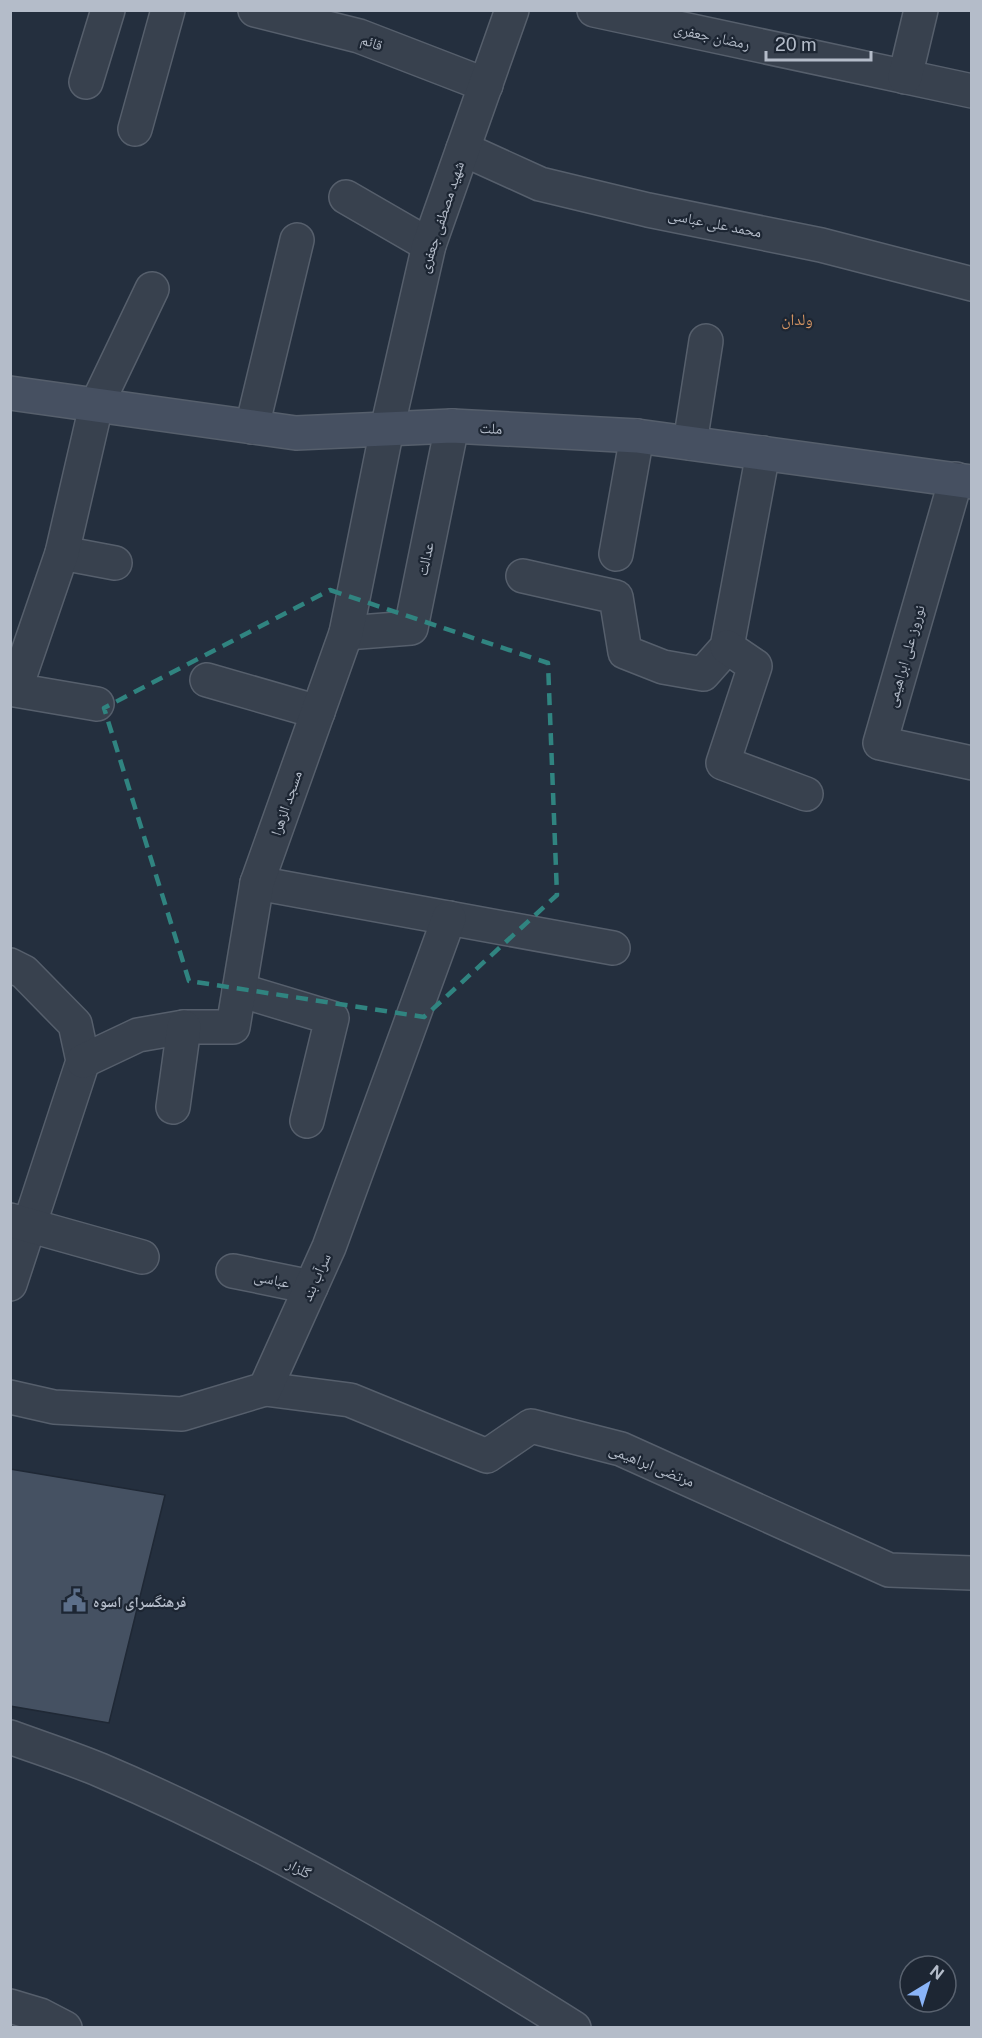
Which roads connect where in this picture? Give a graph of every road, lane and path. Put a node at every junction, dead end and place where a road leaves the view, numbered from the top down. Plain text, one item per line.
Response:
1 (108, 10) edge
2 (168, 10) edge
3 (255, 10) edge
4 (512, 10) edge
5 (594, 10) edge
6 (921, 10) edge
7 (309, 17) edge
8 (905, 77) junction
9 (86, 82) dead end
10 (486, 85) junction
11 (972, 91) edge
12 (135, 129) dead end
13 (463, 148) junction
14 (346, 197) dead end
15 (297, 240) dead end
16 (429, 245) junction
17 (972, 284) edge
18 (152, 289) dead end
19 (706, 341) dead end
20 (10, 393) edge
21 (96, 406) junction
22 (452, 426) junction
23 (252, 427) junction
24 (387, 429) junction
25 (637, 436) junction
26 (690, 443) junction
27 (763, 453) junction
28 (964, 480) edge
29 (62, 553) junction
30 (616, 554) dead end
31 (115, 563) dead end
32 (523, 576) dead end
33 (346, 633) junction
34 (727, 647) junction
35 (207, 680) dead end
36 (97, 704) dead end
37 (318, 712) junction
38 (972, 763) edge
39 (806, 794) dead end
40 (257, 883) junction
41 (449, 918) junction
42 (614, 948) dead end
43 (10, 965) edge
44 (240, 990) junction
45 (184, 1027) junction
46 (83, 1060) junction
47 (173, 1107) dead end
48 (307, 1121) dead end
49 (20, 1224) edge
50 (142, 1257) dead end
51 (233, 1270) dead end
52 (10, 1284) edge
53 (311, 1287) junction
54 (266, 1389) junction
55 (10, 1396) edge
56 (972, 1573) edge
57 (10, 1737) edge
58 (10, 2006) edge
59 (65, 2028) edge
60 (574, 2028) edge

1 - 9 street
2 - 12 street
3 - 7 street, قائم
4 - 10 street, شهید مصطفی جعفری
5 - 8 street, رمضان جعفری
6 - 8 street
7 - 10 street, قائم
8 - 11 street, رمضان جعفری
10 - 13 street, شهید مصطفی جعفری
13 - 16 street, شهید مصطفی جعفری
13 - 17 street, محمد علی عباسی
14 - 16 street
15 - 23 street
16 - 24 street, شهید مصطفی جعفری
18 - 21 street
19 - 26 street
20 - 21 street, ملت
21 - 23 street, ملت
21 - 29 street
22 - 24 street, ملت
22 - 25 street, ملت
22 - 33 street, عدالت
23 - 24 street, ملت
24 - 33 street, مسجد الزهرا
25 - 26 street, ملت
25 - 30 street
26 - 27 street, ملت
27 - 28 street, ملت
27 - 34 street
28 - 38 street, نوروز علی ابراهیمی
29 - 31 street
29 - 36 street
32 - 34 street
33 - 37 street, مسجد الزهرا
34 - 39 street
35 - 37 street
37 - 40 street, مسجد الزهرا
40 - 41 street
40 - 44 street, مسجد الزهرا
41 - 42 street
41 - 53 street, سرآب بند
43 - 46 street
44 - 45 street, مسجد الزهرا
44 - 48 street
45 - 46 street, مسجد الزهرا
45 - 47 street
46 - 49 street
49 - 50 street
49 - 52 street
51 - 53 street, عباسی
53 - 54 street, سرآب بند
54 - 55 street
54 - 56 street, مرتضی ابراهیمی
57 - 60 street, گلزار
58 - 59 street

